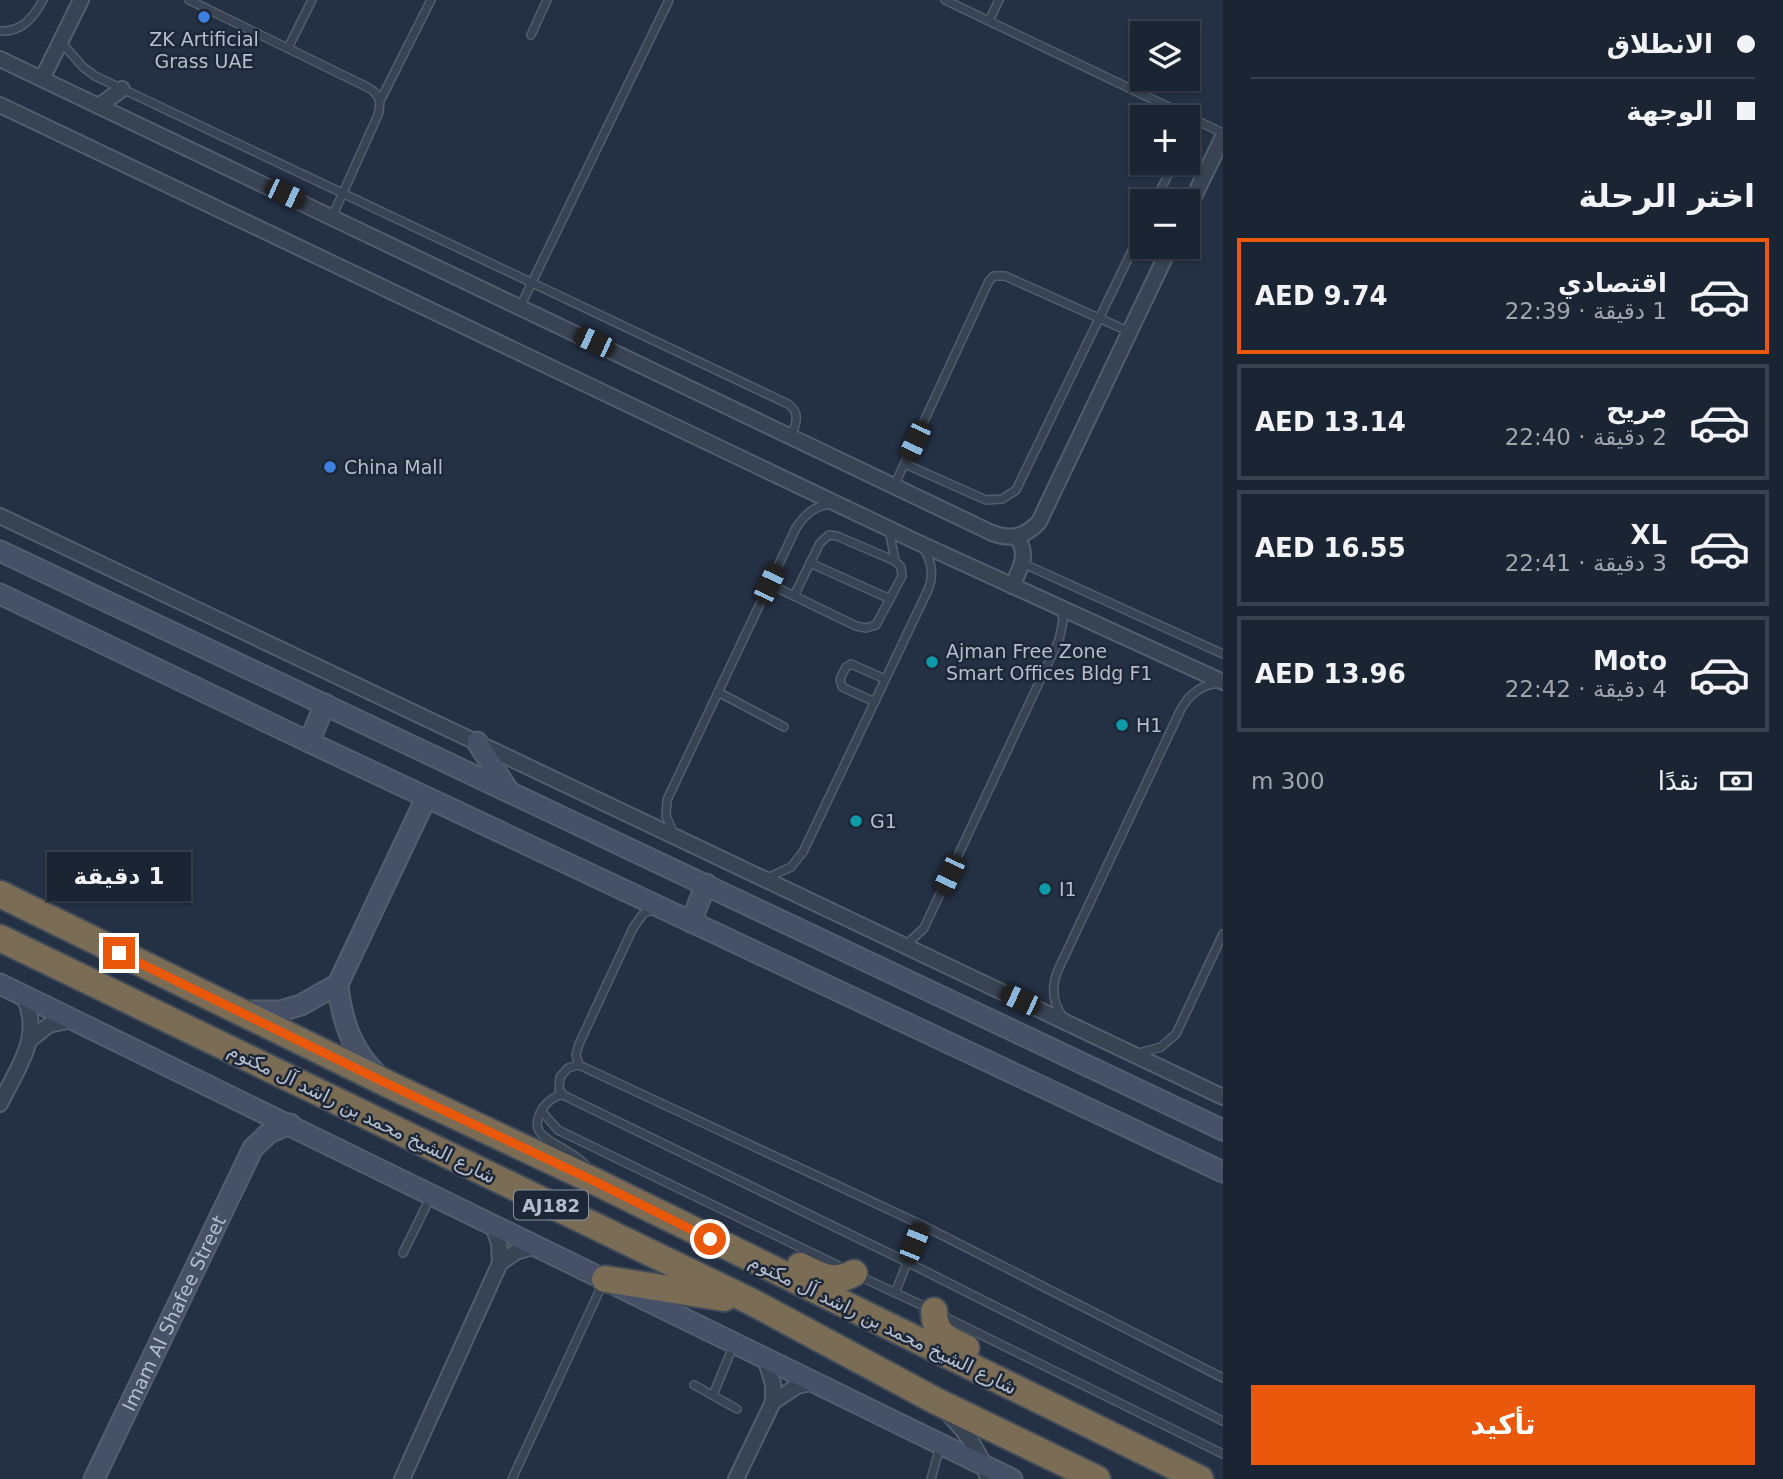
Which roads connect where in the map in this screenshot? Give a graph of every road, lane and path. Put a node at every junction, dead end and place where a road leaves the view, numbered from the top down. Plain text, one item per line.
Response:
1 (43, 0) edge
2 (81, 0) edge
3 (190, 0) edge
4 (312, 0) edge
5 (431, 0) edge
6 (547, 0) edge
7 (668, 0) edge
8 (945, 0) edge
9 (999, 0) edge
10 (201, 3) edge
11 (989, 22) junction
12 (0, 31) edge
13 (531, 34) dead end
14 (61, 41) junction
15 (288, 48) junction
16 (0, 59) edge
17 (41, 79) junction
18 (122, 89) junction
19 (380, 102) junction
20 (1162, 105) edge
21 (0, 106) edge
22 (99, 106) junction
23 (1200, 124) edge
24 (1223, 135) edge
25 (1197, 189) edge
26 (341, 194) junction
27 (332, 216) junction
28 (1130, 255) edge
29 (1164, 259) edge
30 (532, 283) junction
31 (520, 307) junction
32 (1099, 318) junction
33 (1130, 332) junction
34 (791, 437) junction
35 (905, 464) junction
36 (894, 486) junction
37 (835, 503) junction
38 (0, 516) edge
39 (889, 529) junction
40 (1016, 537) junction
41 (919, 543) junction
42 (0, 551) edge
43 (895, 561) junction
44 (810, 563) junction
45 (1022, 563) junction
46 (769, 584) junction
47 (1012, 586) junction
48 (0, 593) edge
49 (794, 596) junction
50 (890, 599) junction
51 (1061, 608) junction
52 (1223, 654) edge
53 (886, 679) junction
54 (1223, 683) edge
55 (718, 692) junction
56 (875, 702) junction
57 (325, 705) junction
58 (784, 727) dead end
59 (309, 742) junction
60 (477, 742) junction
61 (509, 790) junction
62 (426, 798) junction
63 (677, 837) junction
64 (765, 878) junction
65 (706, 884) junction
66 (0, 894) edge
67 (659, 907) junction
68 (691, 922) junction
69 (1223, 934) edge
70 (0, 938) edge
71 (904, 946) junction
72 (338, 984) junction
73 (0, 985) edge
74 (24, 997) junction
75 (237, 1011) junction
76 (71, 1020) junction
77 (1066, 1022) junction
78 (31, 1039) junction
79 (1132, 1053) junction
80 (579, 1065) junction
81 (390, 1085) junction
82 (563, 1095) junction
83 (1223, 1097) edge
84 (0, 1104) edge
85 (247, 1105) junction
86 (541, 1112) junction
87 (290, 1124) junction
88 (1223, 1130) edge
89 (253, 1147) junction
90 (1223, 1172) edge
91 (594, 1181) junction
92 (432, 1194) junction
93 (922, 1225) junction
94 (493, 1226) junction
95 (536, 1246) junction
96 (734, 1251) junction
97 (403, 1253) dead end
98 (907, 1262) junction
99 (500, 1263) junction
100 (854, 1273) junction
101 (605, 1279) junction
102 (895, 1293) junction
103 (752, 1302) junction
104 (934, 1311) junction
105 (734, 1343) junction
106 (765, 1358) junction
107 (1223, 1378) edge
108 (815, 1382) junction
109 (694, 1385) dead end
110 (1023, 1392) junction
111 (713, 1395) junction
112 (936, 1401) junction
113 (773, 1402) junction
114 (737, 1409) dead end
115 (1223, 1421) edge
116 (942, 1443) junction
117 (1223, 1454) edge
118 (1171, 1464) junction
119 (986, 1472) edge
120 (1223, 1475) edge
121 (94, 1479) edge
122 (402, 1479) edge
123 (512, 1479) edge
124 (736, 1479) edge
125 (931, 1479) edge
126 (1012, 1479) edge
127 (1097, 1479) edge
128 (1200, 1479) edge

1 - 12 lane
2 - 14 street
3 - 10 lane
4 - 15 lane
5 - 19 lane
6 - 13 lane
7 - 30 lane
8 - 11 lane
9 - 11 lane
10 - 15 lane
11 - 20 lane
14 - 17 street
14 - 18 lane
15 - 19 lane
16 - 17 street
17 - 22 street
18 - 22 street
18 - 26 lane
19 - 26 lane
21 - 37 street
22 - 27 street
23 - 24 lane
24 - 25 street
26 - 27 lane
26 - 30 lane
27 - 31 street
28 - 32 lane
29 - 33 street
30 - 31 lane
30 - 34 lane
31 - 34 street
32 - 33 lane
32 - 35 lane
32 - 35 lane
33 - 40 street
34 - 36 street
35 - 36 lane
36 - 40 street
37 - 39 street
37 - 46 lane
38 - 60 street
39 - 41 street
39 - 43 lane
40 - 45 street
41 - 47 street
41 - 53 lane
42 - 57 street
43 - 44 lane
43 - 50 lane
44 - 49 lane
44 - 50 lane
45 - 47 street
45 - 52 lane
46 - 49 lane
46 - 55 lane
47 - 51 street
48 - 59 street
49 - 50 lane
51 - 54 street
51 - 71 lane
53 - 56 lane
53 - 56 lane
54 - 77 lane
55 - 58 lane
55 - 63 lane
56 - 64 lane
57 - 59 street
57 - 61 street
59 - 62 street
60 - 61 street
60 - 63 street
61 - 65 street
62 - 67 street
62 - 72 street
63 - 64 street
64 - 71 street
65 - 68 street
65 - 88 street
66 - 75 highway, شارع الشيخ محمد بن راشد آل مكتوم / AJ182
67 - 68 street
67 - 80 lane
68 - 90 street
69 - 79 lane
70 - 103 highway, شارع الشيخ محمد بن راشد آل مكتوم / AJ182
71 - 77 street
72 - 75 street
72 - 81 street
73 - 74 street
74 - 76 street
74 - 78 street
75 - 81 highway, شارع الشيخ محمد بن راشد آل مكتوم / AJ182
76 - 78 street
76 - 85 street
77 - 79 street
78 - 84 street
79 - 83 street
80 - 82 lane
80 - 93 lane
81 - 91 highway, شارع الشيخ محمد بن راشد آل مكتوم / AJ182
82 - 86 lane
82 - 98 lane
85 - 87 street
85 - 89 street
86 - 91 lane
86 - 100 lane
87 - 89 street
87 - 92 street
89 - 121 street, Imam Al Shafee Street
91 - 96 highway, شارع الشيخ محمد بن راشد آل مكتوم / AJ182
92 - 94 street
92 - 97 lane
93 - 98 lane
93 - 107 lane
94 - 95 street
94 - 99 street
95 - 99 street
95 - 101 street
96 - 100 highway
96 - 110 highway, شارع الشيخ محمد بن راشد آل مكتوم / AJ182
98 - 102 lane
98 - 115 lane
99 - 122 street
100 - 102 lane
101 - 103 highway
101 - 105 street
101 - 123 lane
102 - 104 lane
103 - 112 highway, شارع الشيخ محمد بن راشد آل مكتوم / AJ182
104 - 110 highway
104 - 117 lane
105 - 106 street
105 - 111 lane
106 - 108 street
106 - 113 street
108 - 113 street
108 - 116 street
109 - 111 lane
110 - 118 highway, شارع الشيخ محمد بن راشد آل مكتوم / AJ182
111 - 114 lane
112 - 119 street
112 - 127 highway, شارع الشيخ محمد بن راشد آل مكتوم / AJ182
113 - 124 street
116 - 119 street
116 - 125 lane
118 - 120 highway
118 - 128 highway, شارع الشيخ محمد بن راشد آل مكتوم / AJ182
119 - 126 street

